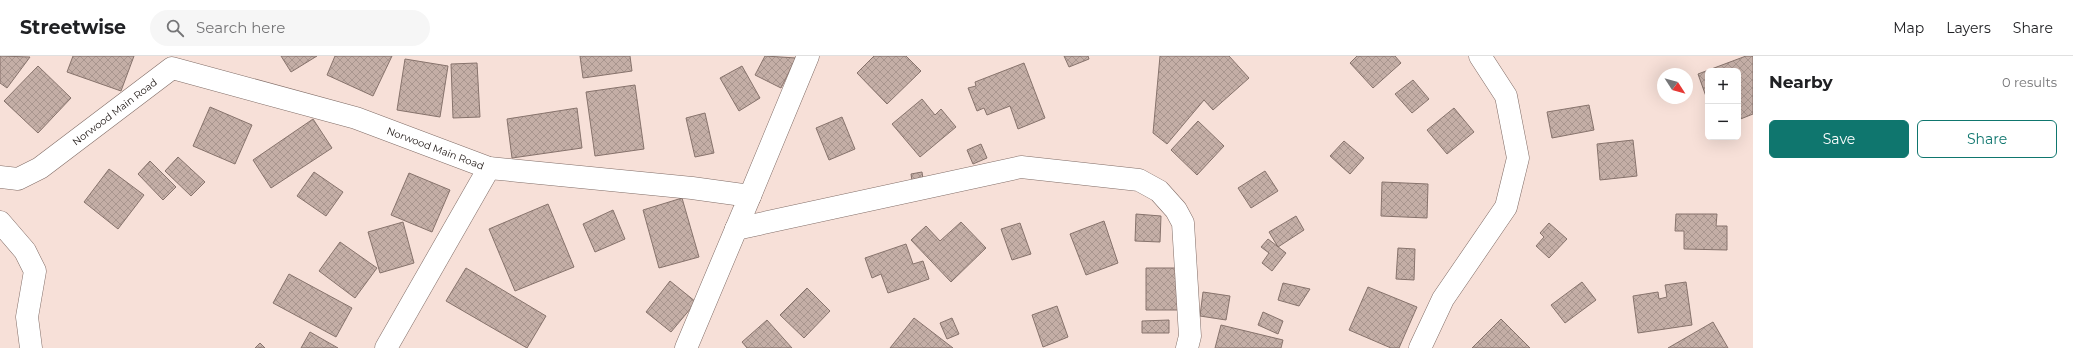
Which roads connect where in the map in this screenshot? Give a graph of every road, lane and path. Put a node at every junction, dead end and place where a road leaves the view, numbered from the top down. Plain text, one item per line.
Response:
1 (808, 56) edge
2 (1480, 56) edge
3 (180, 62) edge
4 (489, 168) junction
5 (0, 177) edge
6 (750, 196) junction
7 (0, 222) edge
8 (736, 229) junction
9 (31, 348) edge
10 (386, 348) edge
11 (686, 348) edge
12 (1187, 348) edge
13 (1420, 348) edge

1 - 6 street
2 - 13 street
3 - 4 street, Norwood Main Road
3 - 5 street, Norwood Main Road
4 - 6 street, Norwood Main Road
4 - 10 street
6 - 8 street
7 - 9 street
8 - 11 street
8 - 12 street

